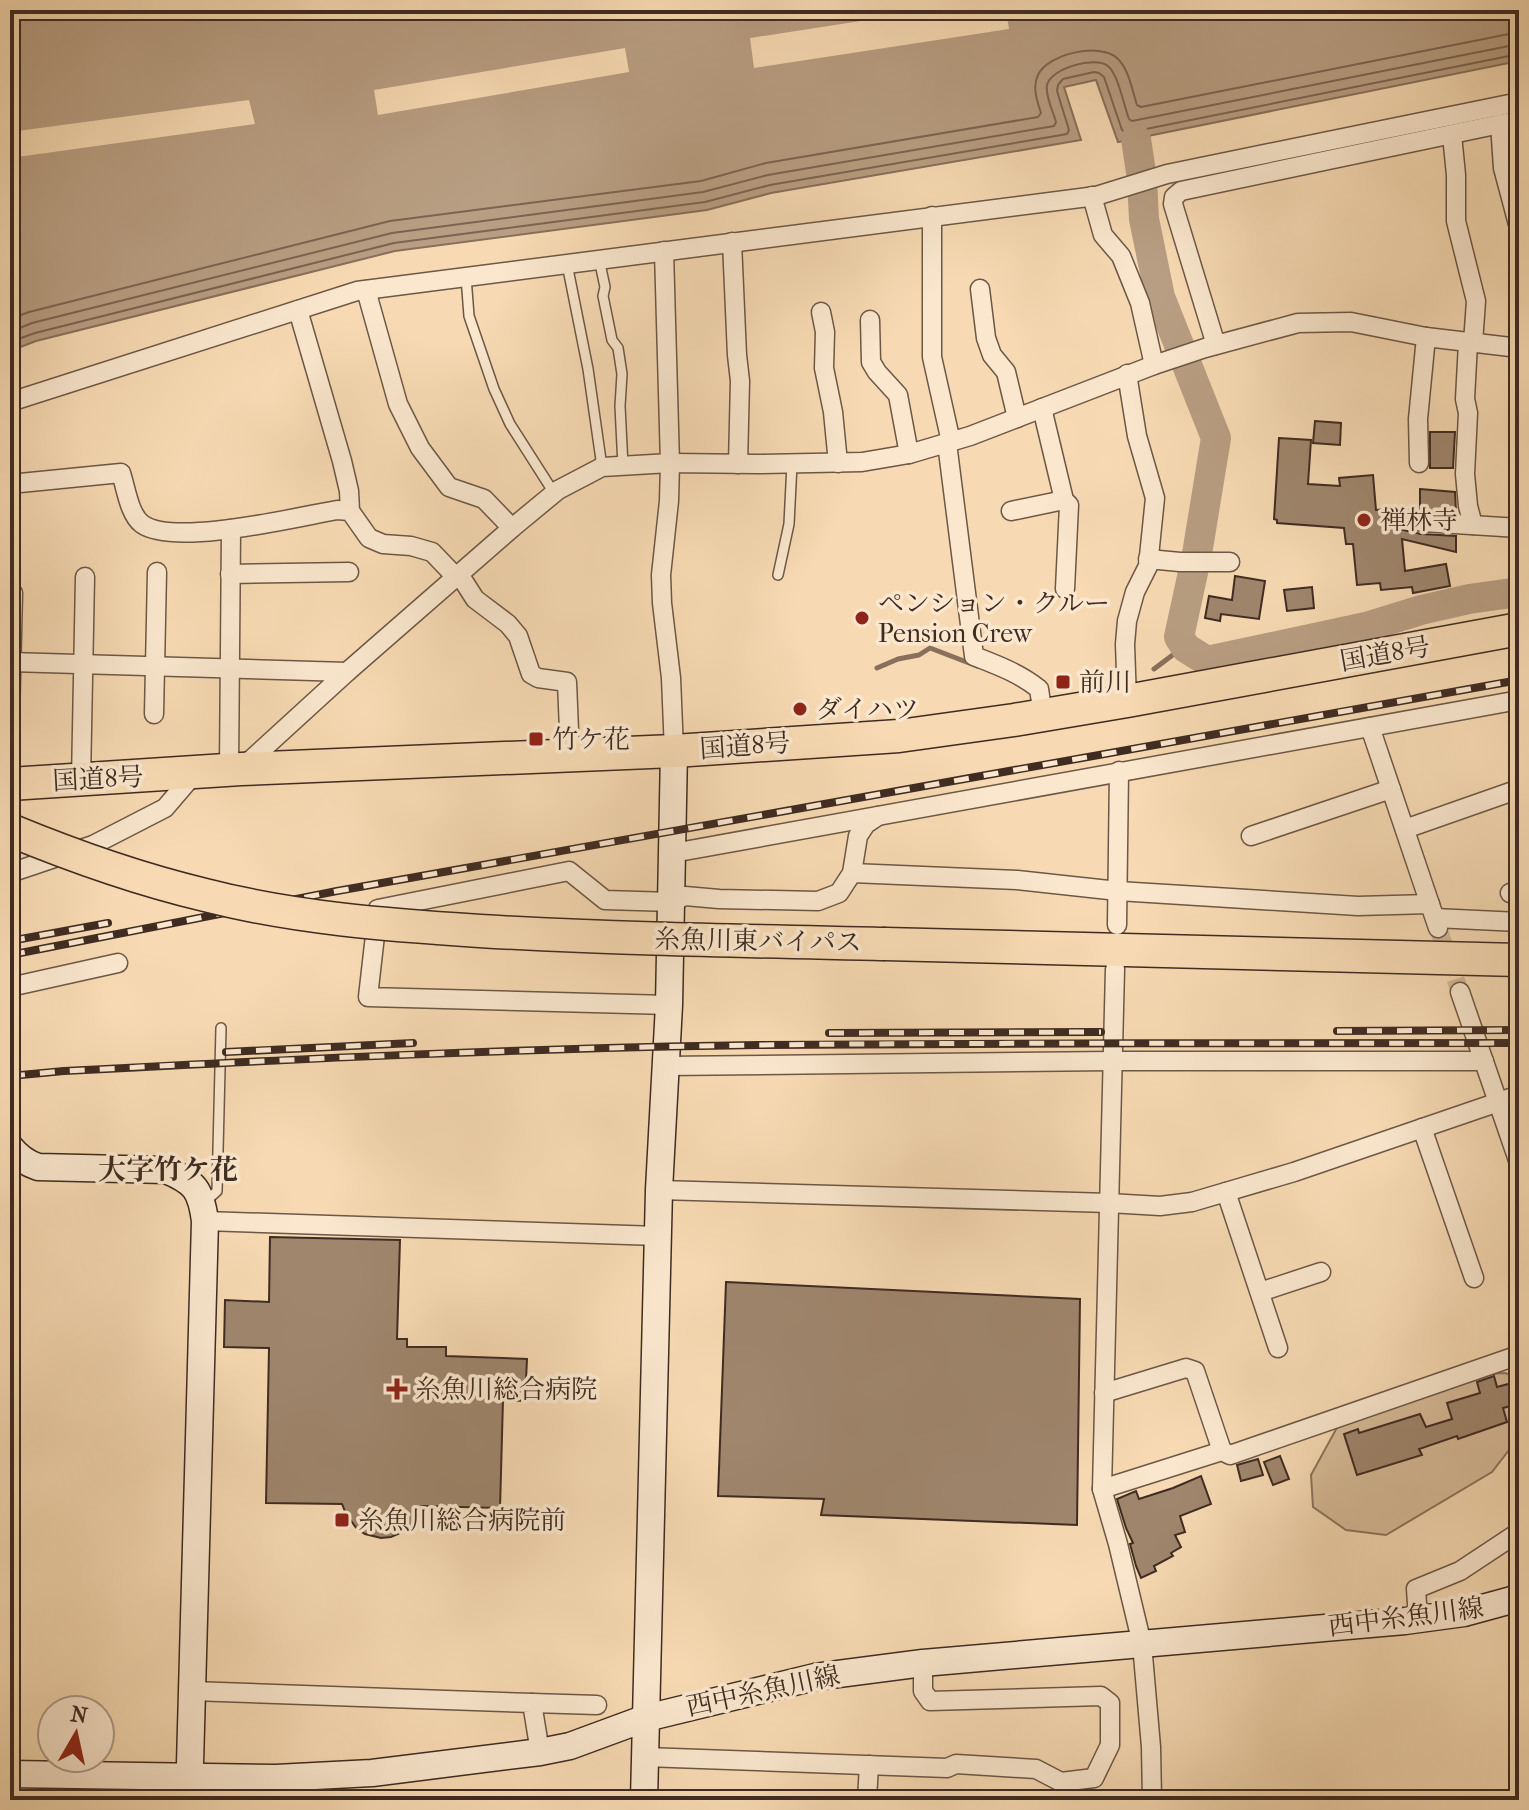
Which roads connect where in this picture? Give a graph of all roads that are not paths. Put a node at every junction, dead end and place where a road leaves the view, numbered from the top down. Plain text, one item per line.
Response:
1 (1519, 102) edge
2 (1519, 120) edge
3 (1500, 124) junction
4 (1452, 135) junction
5 (1094, 196) junction
6 (932, 216) junction
7 (1519, 228) edge
8 (732, 242) junction
9 (664, 251) junction
10 (599, 259) junction
11 (567, 264) junction
12 (466, 277) junction
13 (980, 289) dead end
14 (366, 290) junction
15 (298, 310) junction
16 (821, 312) dead end
17 (870, 320) dead end
18 (1426, 337) junction
19 (1471, 343) junction
20 (1210, 347) junction
21 (1519, 348) edge
22 (1160, 363) junction
23 (1127, 374) junction
24 (10, 402) edge
25 (1042, 408) junction
26 (1017, 418) junction
27 (949, 442) junction
28 (909, 454) junction
29 (670, 463) junction
30 (838, 463) junction
31 (1419, 463) dead end
32 (738, 464) junction
33 (792, 464) junction
34 (623, 466) junction
35 (602, 467) junction
36 (10, 484) edge
37 (554, 493) junction
38 (1064, 500) junction
39 (350, 511) junction
40 (1011, 511) dead end
41 (1402, 518) dead end
42 (1473, 525) junction
43 (512, 528) junction
44 (1519, 528) edge
45 (231, 529) junction
46 (1148, 559) junction
47 (1230, 562) dead end
48 (157, 572) dead end
49 (349, 572) dead end
50 (230, 574) junction
51 (457, 575) junction
52 (778, 575) dead end
53 (85, 577) dead end
54 (1065, 589) dead end
55 (13, 593) dead end
56 (1519, 629) edge
57 (11, 662) edge
58 (82, 664) junction
59 (156, 666) junction
60 (229, 668) junction
61 (347, 672) junction
62 (1519, 700) edge
63 (1127, 701) junction
64 (154, 714) dead end
65 (1043, 715) junction
66 (10, 716) edge
67 (1370, 727) junction
68 (674, 751) junction
69 (570, 755) junction
70 (235, 770) junction
71 (1119, 771) junction
72 (195, 773) junction
73 (81, 780) junction
74 (10, 784) edge
75 (1391, 789) junction
76 (1519, 789) edge
77 (878, 816) junction
78 (1405, 829) junction
79 (10, 830) edge
80 (1251, 836) dead end
81 (673, 853) junction
82 (10, 873) edge
83 (852, 873) junction
84 (1118, 891) junction
85 (672, 902) junction
86 (1434, 917) junction
87 (1519, 922) edge
88 (1117, 925) dead end
89 (1519, 960) edge
90 (118, 963) dead end
91 (1115, 969) dead end
92 (10, 987) edge
93 (1460, 992) tunnel mouth
94 (669, 1005) junction
95 (221, 1028) dead end
96 (1113, 1061) junction
97 (1484, 1061) junction
98 (665, 1066) junction
99 (1519, 1095) edge
100 (1499, 1102) junction
101 (1422, 1128) junction
102 (12, 1154) edge
103 (1519, 1163) edge
104 (659, 1190) junction
105 (1226, 1192) junction
106 (1109, 1203) junction
107 (204, 1212) junction
108 (658, 1236) junction
109 (1321, 1272) dead end
110 (1474, 1278) dead end
111 (1260, 1292) junction
112 (1278, 1348) dead end
113 (1519, 1355) edge
114 (1104, 1393) junction
115 (1222, 1451) junction
116 (1102, 1489) junction
117 (1519, 1532) edge
118 (1519, 1598) edge
119 (1418, 1619) junction
120 (1142, 1644) junction
121 (923, 1663) junction
122 (192, 1691) junction
123 (532, 1703) junction
124 (597, 1705) dead end
125 (646, 1718) junction
126 (540, 1752) junction
127 (645, 1757) junction
128 (869, 1765) junction
129 (10, 1774) edge
130 (189, 1789) edge
131 (644, 1800) edge
132 (867, 1800) edge
133 (1152, 1800) edge

1 - 5 street
2 - 3 street
3 - 4 street
3 - 7 street
4 - 19 street
4 - 20 street
5 - 6 street
5 - 22 street
6 - 8 street
6 - 27 street
8 - 9 street
8 - 32 street
9 - 10 street
9 - 29 street
10 - 11 street
10 - 34 lane
11 - 12 street
11 - 35 lane
12 - 14 street
12 - 37 lane
13 - 26 street
14 - 15 street
14 - 43 street
15 - 24 street
15 - 39 street
16 - 30 street
17 - 28 street
18 - 19 street
18 - 20 street
18 - 31 street
19 - 21 street
19 - 42 street
20 - 22 street
22 - 23 street
23 - 25 street
23 - 46 street
25 - 26 street
25 - 38 street
26 - 27 street
27 - 28 street
27 - 65 street
28 - 30 street
29 - 32 street
29 - 34 street
29 - 68 street
30 - 33 street
32 - 33 street
33 - 52 lane
34 - 35 street
35 - 37 street
36 - 45 street
37 - 43 street
38 - 40 street
38 - 54 street
39 - 45 street
39 - 51 street
41 - 42 street
42 - 44 street
43 - 51 street
45 - 50 street
46 - 47 street
46 - 63 street
48 - 59 street
49 - 50 street
50 - 60 street
51 - 61 street
51 - 69 street
53 - 58 street
55 - 57 street
56 - 63 highway, 国道8号
57 - 58 street
57 - 66 street
58 - 59 street
58 - 73 street
59 - 60 street
59 - 64 street
60 - 61 street
60 - 70 street
61 - 70 street
62 - 67 street
63 - 65 highway, 国道8号
65 - 68 highway, 国道8号
67 - 71 street
67 - 75 street
68 - 69 highway, 国道8号
68 - 81 street
69 - 70 highway, 国道8号
70 - 72 highway, 国道8号
71 - 77 street
71 - 84 street
72 - 73 highway, 国道8号
72 - 82 street
73 - 74 highway, 国道8号
75 - 78 street
75 - 80 street
76 - 78 street
77 - 81 street
77 - 83 street
78 - 86 street
79 - 89 highway, 糸魚川東バイパス, bridge
81 - 85 street
83 - 84 street
83 - 85 street
84 - 86 street
84 - 88 street
85 - 94 street
85 - 94 street
86 - 87 street
90 - 92 street
91 - 96 street
93 - 97 street
94 - 98 street
95 - 107 lane
96 - 97 street
96 - 98 street
96 - 106 street
97 - 100 street
98 - 104 street
99 - 100 street
100 - 101 street
100 - 103 street
101 - 105 street
101 - 110 street
102 - 107 street
104 - 106 street
104 - 108 street
105 - 106 street
105 - 111 street
106 - 114 street
107 - 108 street
107 - 122 street
108 - 125 street
109 - 111 street
111 - 112 street
113 - 115 street
114 - 115 street
114 - 116 street
115 - 116 street
116 - 120 street
117 - 119 street
118 - 119 street, 西中糸魚川線
119 - 120 street, 西中糸魚川線
120 - 121 street, 西中糸魚川線
120 - 133 street
121 - 125 street, 西中糸魚川線
121 - 128 street
122 - 123 street
122 - 130 street
123 - 124 street
123 - 126 street
125 - 126 street, 西中糸魚川線
125 - 127 street
126 - 130 street, 西中糸魚川線
127 - 128 street
127 - 131 street
128 - 132 street
129 - 130 street, 西中糸魚川線

